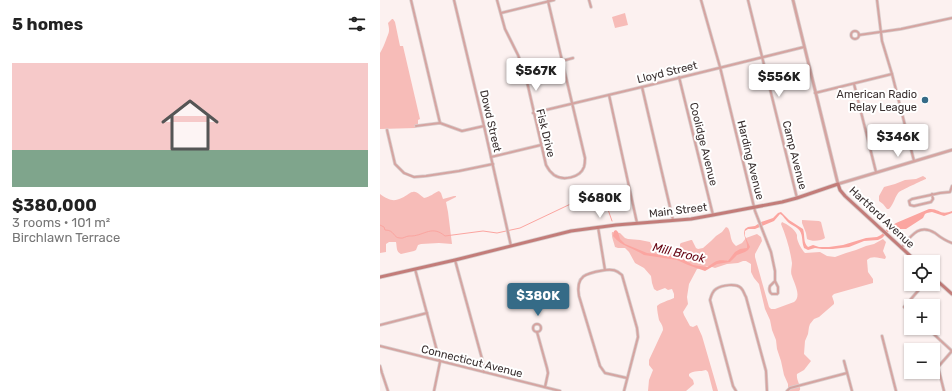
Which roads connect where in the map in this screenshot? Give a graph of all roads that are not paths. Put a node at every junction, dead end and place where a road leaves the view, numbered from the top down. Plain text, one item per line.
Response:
1 (411, 0) edge
2 (454, 0) edge
3 (497, 0) edge
4 (554, 0) edge
5 (589, 0) edge
6 (701, 0) edge
7 (748, 0) edge
8 (793, 0) edge
9 (877, 0) edge
10 (548, 2) junction
11 (591, 7) dead end
12 (501, 13) junction
13 (952, 18) edge
14 (881, 32) junction
15 (859, 35) dead end
16 (804, 47) junction
17 (573, 58) dead end
18 (762, 58) junction
19 (562, 61) junction
20 (720, 67) junction
21 (892, 74) junction
22 (679, 78) junction
23 (854, 84) junction
24 (642, 87) junction
25 (815, 93) junction
26 (609, 95) junction
27 (572, 103) junction
28 (533, 112) junction
29 (440, 123) junction
30 (416, 126) dead end
31 (484, 126) junction
32 (387, 130) dead end
33 (541, 145) junction
34 (952, 150) edge
35 (491, 157) junction
36 (914, 161) junction
37 (493, 164) junction
38 (876, 172) junction
39 (838, 184) junction
40 (952, 186) edge
41 (932, 194) junction
42 (797, 198) junction
43 (754, 207) junction
44 (713, 215) junction
45 (673, 220) junction
46 (638, 224) junction
47 (598, 227) junction
48 (952, 243) edge
49 (511, 246) junction
50 (901, 248) junction
51 (909, 255) edge
52 (455, 260) junction
53 (415, 269) junction
54 (605, 270) junction
55 (380, 277) edge
56 (775, 281) junction
57 (940, 283) edge
58 (918, 291) edge
59 (952, 294) edge
60 (911, 299) edge
61 (426, 313) junction
62 (380, 325) edge
63 (538, 332) junction
64 (935, 335) edge
65 (882, 336) dead end
66 (380, 346) edge
67 (952, 351) edge
68 (844, 361) dead end
69 (440, 362) junction
70 (380, 366) edge
71 (484, 372) junction
72 (847, 373) junction
73 (627, 378) junction
74 (545, 387) junction
75 (787, 390) edge
76 (388, 391) edge
77 (434, 391) edge
78 (560, 391) edge
79 (624, 391) edge
80 (736, 391) edge
81 (767, 391) edge
82 (852, 391) edge
83 (896, 391) edge
84 (944, 391) edge

1 - 29 street
2 - 31 street, Dowd Street
3 - 12 street, Fisk Drive
4 - 10 street
5 - 11 street
6 - 20 street, Harding Avenue
7 - 18 street, Camp Avenue
8 - 16 street
9 - 14 street
10 - 12 street
10 - 19 street
12 - 28 street, Fisk Drive
13 - 14 street
14 - 15 street
14 - 21 street
16 - 18 street, Lloyd Street
16 - 25 street
17 - 19 street
18 - 20 street, Lloyd Street
18 - 42 street, Camp Avenue
19 - 27 street
20 - 22 street, Lloyd Street
20 - 43 street, Harding Avenue
21 - 23 street
21 - 36 street
22 - 24 street, Lloyd Street
22 - 44 street, Coolidge Avenue
23 - 25 street
23 - 38 street
24 - 26 street, Lloyd Street
24 - 45 street
25 - 39 street
26 - 27 street, Lloyd Street
26 - 46 street
27 - 28 street, Lloyd Street
27 - 33 street, Fisk Drive
28 - 33 street, Fisk Drive
29 - 30 street
29 - 31 street
31 - 35 street, Dowd Street
32 - 37 street
33 - 35 street
34 - 36 street, Main Street
35 - 37 street, Dowd Street
36 - 38 street, Main Street
37 - 49 street, Dowd Street
38 - 39 street, Main Street
39 - 42 main road, Main Street
39 - 50 main road, Hartford Avenue
40 - 41 street
41 - 41 street
42 - 43 main road, Main Street
43 - 44 main road, Main Street
43 - 56 street, Harding Avenue
44 - 45 main road, Main Street
45 - 46 main road, Main Street
46 - 47 main road, Main Street
47 - 49 main road, Main Street
47 - 54 street
48 - 50 street
49 - 52 main road, Main Street
50 - 51 main road, Hartford Avenue
52 - 53 main road, Main Street
52 - 71 street
53 - 55 main road, Main Street
53 - 61 street
54 - 73 street
54 - 73 street
56 - 56 street, Harding Avenue
57 - 59 main road
58 - 60 street
61 - 62 street
61 - 69 street
63 - 63 street
63 - 74 street
64 - 67 street
65 - 83 street
66 - 69 street, Connecticut Avenue
67 - 84 street
68 - 72 street
69 - 71 street, Connecticut Avenue
69 - 77 street
70 - 76 street
71 - 74 street, Connecticut Avenue
72 - 75 street
72 - 82 street
73 - 79 street
74 - 78 street, Connecticut Avenue
80 - 81 street

